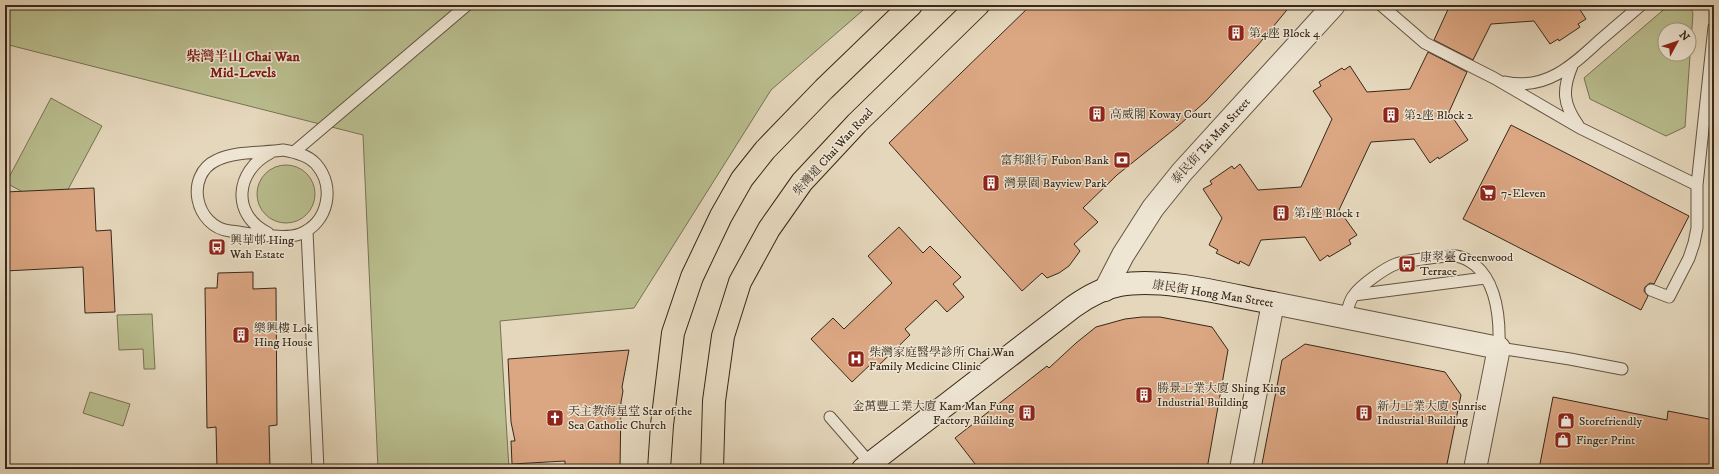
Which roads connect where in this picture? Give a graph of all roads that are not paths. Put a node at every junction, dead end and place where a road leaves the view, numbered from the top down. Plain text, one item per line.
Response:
1 (467, 5) edge
2 (911, 5) edge
3 (978, 5) edge
4 (1334, 5) edge
5 (1381, 5) edge
6 (1641, 5) edge
7 (1714, 27) edge
8 (1572, 66) junction
9 (1498, 80) junction
10 (1580, 128) junction
11 (273, 152) junction
12 (294, 152) junction
13 (1697, 185) junction
14 (307, 230) junction
15 (272, 235) junction
16 (1485, 278) junction
17 (1105, 290) junction
18 (1651, 290) dead end
19 (1353, 295) junction
20 (1273, 303) junction
21 (1345, 318) junction
22 (1499, 348) junction
23 (1622, 369) dead end
24 (830, 417) dead end
25 (866, 466) edge
26 (318, 469) edge
27 (659, 469) edge
28 (712, 469) edge
29 (1241, 469) edge
30 (1475, 469) edge

1 - 12 lane
2 - 27 main road
3 - 28 main road, 柴灣道 Chai Wan Road
4 - 17 street, 泰民街 Tai Man Street
5 - 9 lane
6 - 8 lane
7 - 13 lane
8 - 9 lane
8 - 10 lane
9 - 10 lane
10 - 13 lane
11 - 12 lane
11 - 15 lane
11 - 15 lane
12 - 14 lane
13 - 18 lane
14 - 15 lane
14 - 26 lane
16 - 19 lane
16 - 19 lane
16 - 22 lane
17 - 20 street, 康民街 Hong Man Street
17 - 25 street, 康民街 Hong Man Street
19 - 21 lane
20 - 21 street, 康民街 Hong Man Street
20 - 29 street
21 - 22 street, 康民街 Hong Man Street
22 - 23 lane
22 - 30 street
24 - 25 lane

